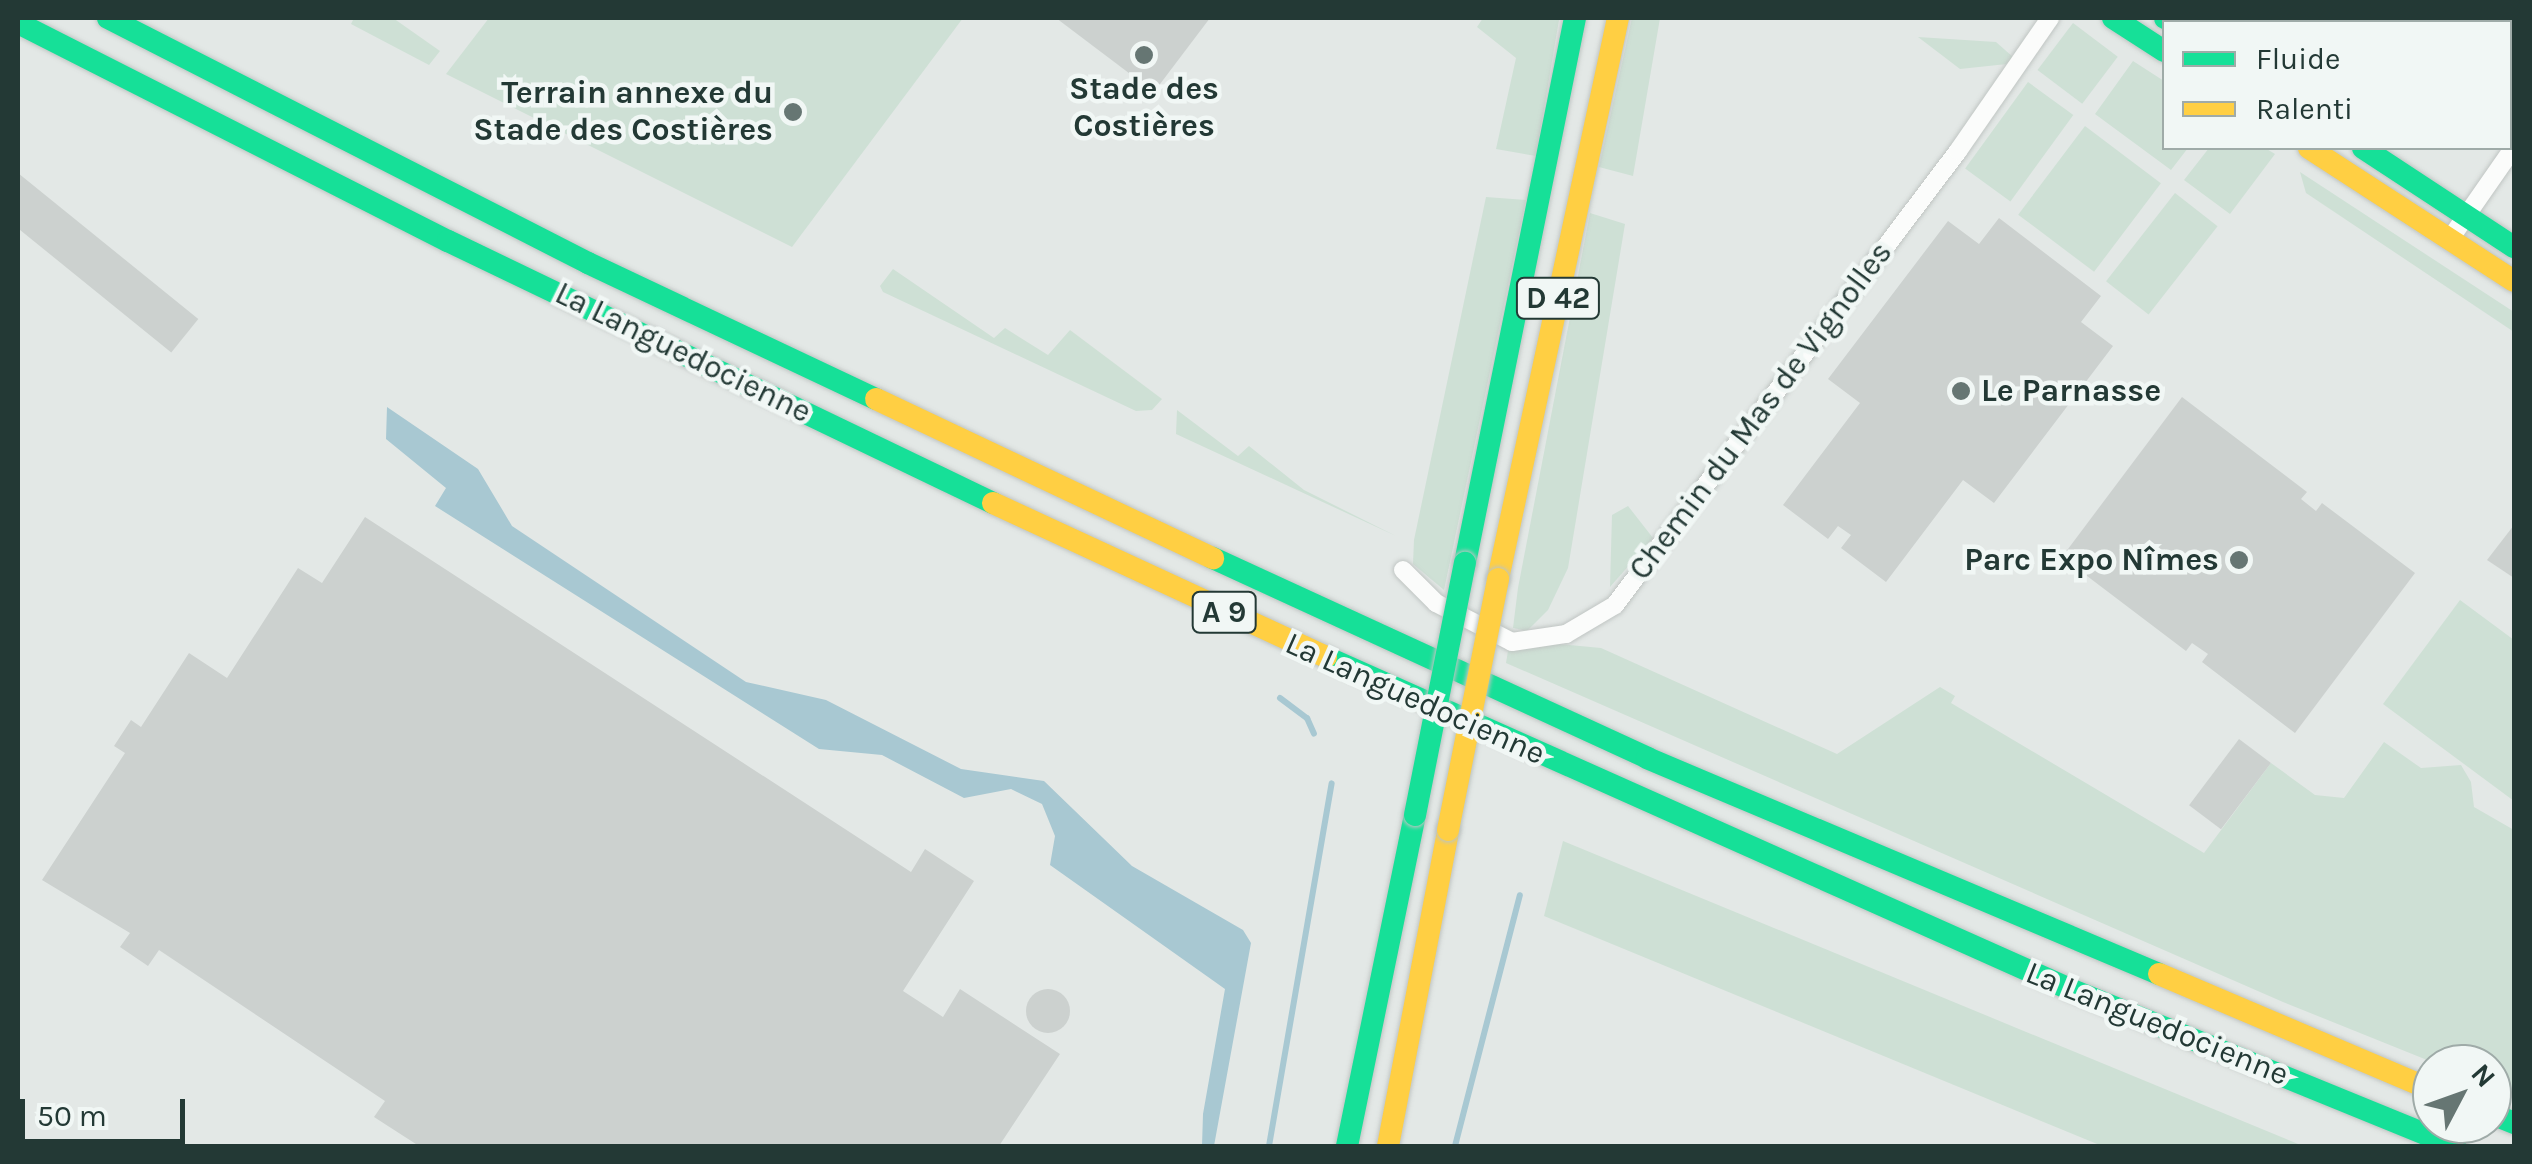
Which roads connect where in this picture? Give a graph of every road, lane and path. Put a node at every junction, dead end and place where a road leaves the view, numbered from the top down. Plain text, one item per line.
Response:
1 (108, 18) edge
2 (1575, 18) edge
3 (1618, 18) edge
4 (2050, 18) edge
5 (2113, 18) edge
6 (18, 23) edge
7 (2162, 51) edge
8 (2312, 150) edge
9 (2366, 150) edge
10 (2512, 150) edge
11 (2466, 216) junction
12 (2450, 239) junction
13 (2514, 247) edge
14 (2514, 281) edge
15 (1403, 570) dead end
16 (2412, 1082) edge
17 (1347, 1146) edge
18 (1388, 1146) edge
19 (2456, 1146) edge

1 - 16 main road, La Languedocienne / A 9
2 - 17 main road, D 42, bridge
3 - 18 main road, D 42, bridge
4 - 15 street, Chemin du Mas de Vignolles
5 - 7 main road
6 - 19 main road, La Languedocienne / A 9
8 - 12 main road
9 - 11 main road
10 - 11 street
11 - 12 street
11 - 13 main road
12 - 14 main road

